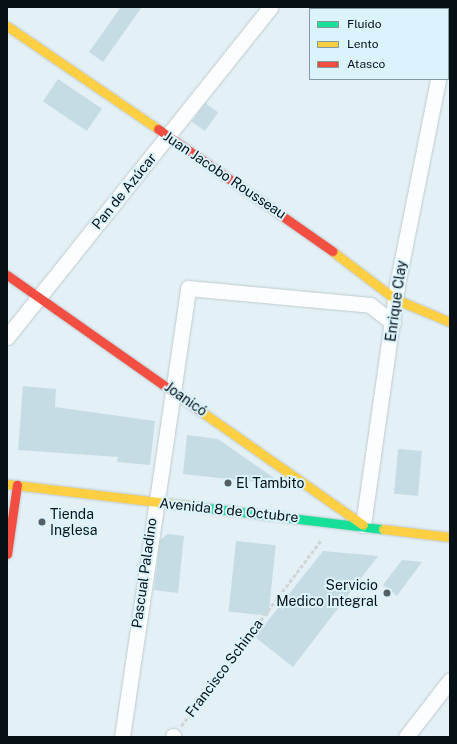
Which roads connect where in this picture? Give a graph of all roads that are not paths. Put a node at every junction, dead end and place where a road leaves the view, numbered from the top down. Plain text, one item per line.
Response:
1 (270, 7) edge
2 (7, 26) edge
3 (438, 80) edge
4 (169, 136) junction
5 (7, 275) edge
6 (366, 277) junction
7 (396, 292) junction
8 (39, 296) junction
9 (352, 302) junction
10 (447, 321) edge
11 (393, 323) junction
12 (7, 337) edge
13 (172, 389) junction
14 (7, 484) edge
15 (17, 485) junction
16 (154, 502) junction
17 (363, 525) junction
18 (450, 537) edge
19 (7, 554) edge
20 (450, 680) edge
21 (122, 737) edge
22 (406, 737) edge

1 - 4 street, Pan de Azúcar
2 - 4 street, Juan Jacobo Rousseau
3 - 7 street, Enrique Clay
4 - 6 street, Juan Jacobo Rousseau
4 - 8 street, Pan de Azúcar
5 - 8 street, Joanicó
6 - 7 street, Juan Jacobo Rousseau
6 - 9 street
7 - 10 street, Juan Jacobo Rousseau
7 - 10 street, Juan Jacobo Rousseau
7 - 11 street, Enrique Clay
8 - 12 street, Pan de Azúcar
8 - 13 street, Joanicó
9 - 11 street, Pascual Paladino
9 - 13 street, Pascual Paladino
11 - 17 street, Enrique Clay
13 - 16 street, Pascual Paladino
13 - 17 street, Joanicó
14 - 15 street, Avenida 8 de Octubre
15 - 16 street, Avenida 8 de Octubre
15 - 19 street
16 - 17 street, Avenida 8 de Octubre
16 - 21 street, Pascual Paladino
17 - 18 street, Avenida 8 de Octubre
20 - 22 street

